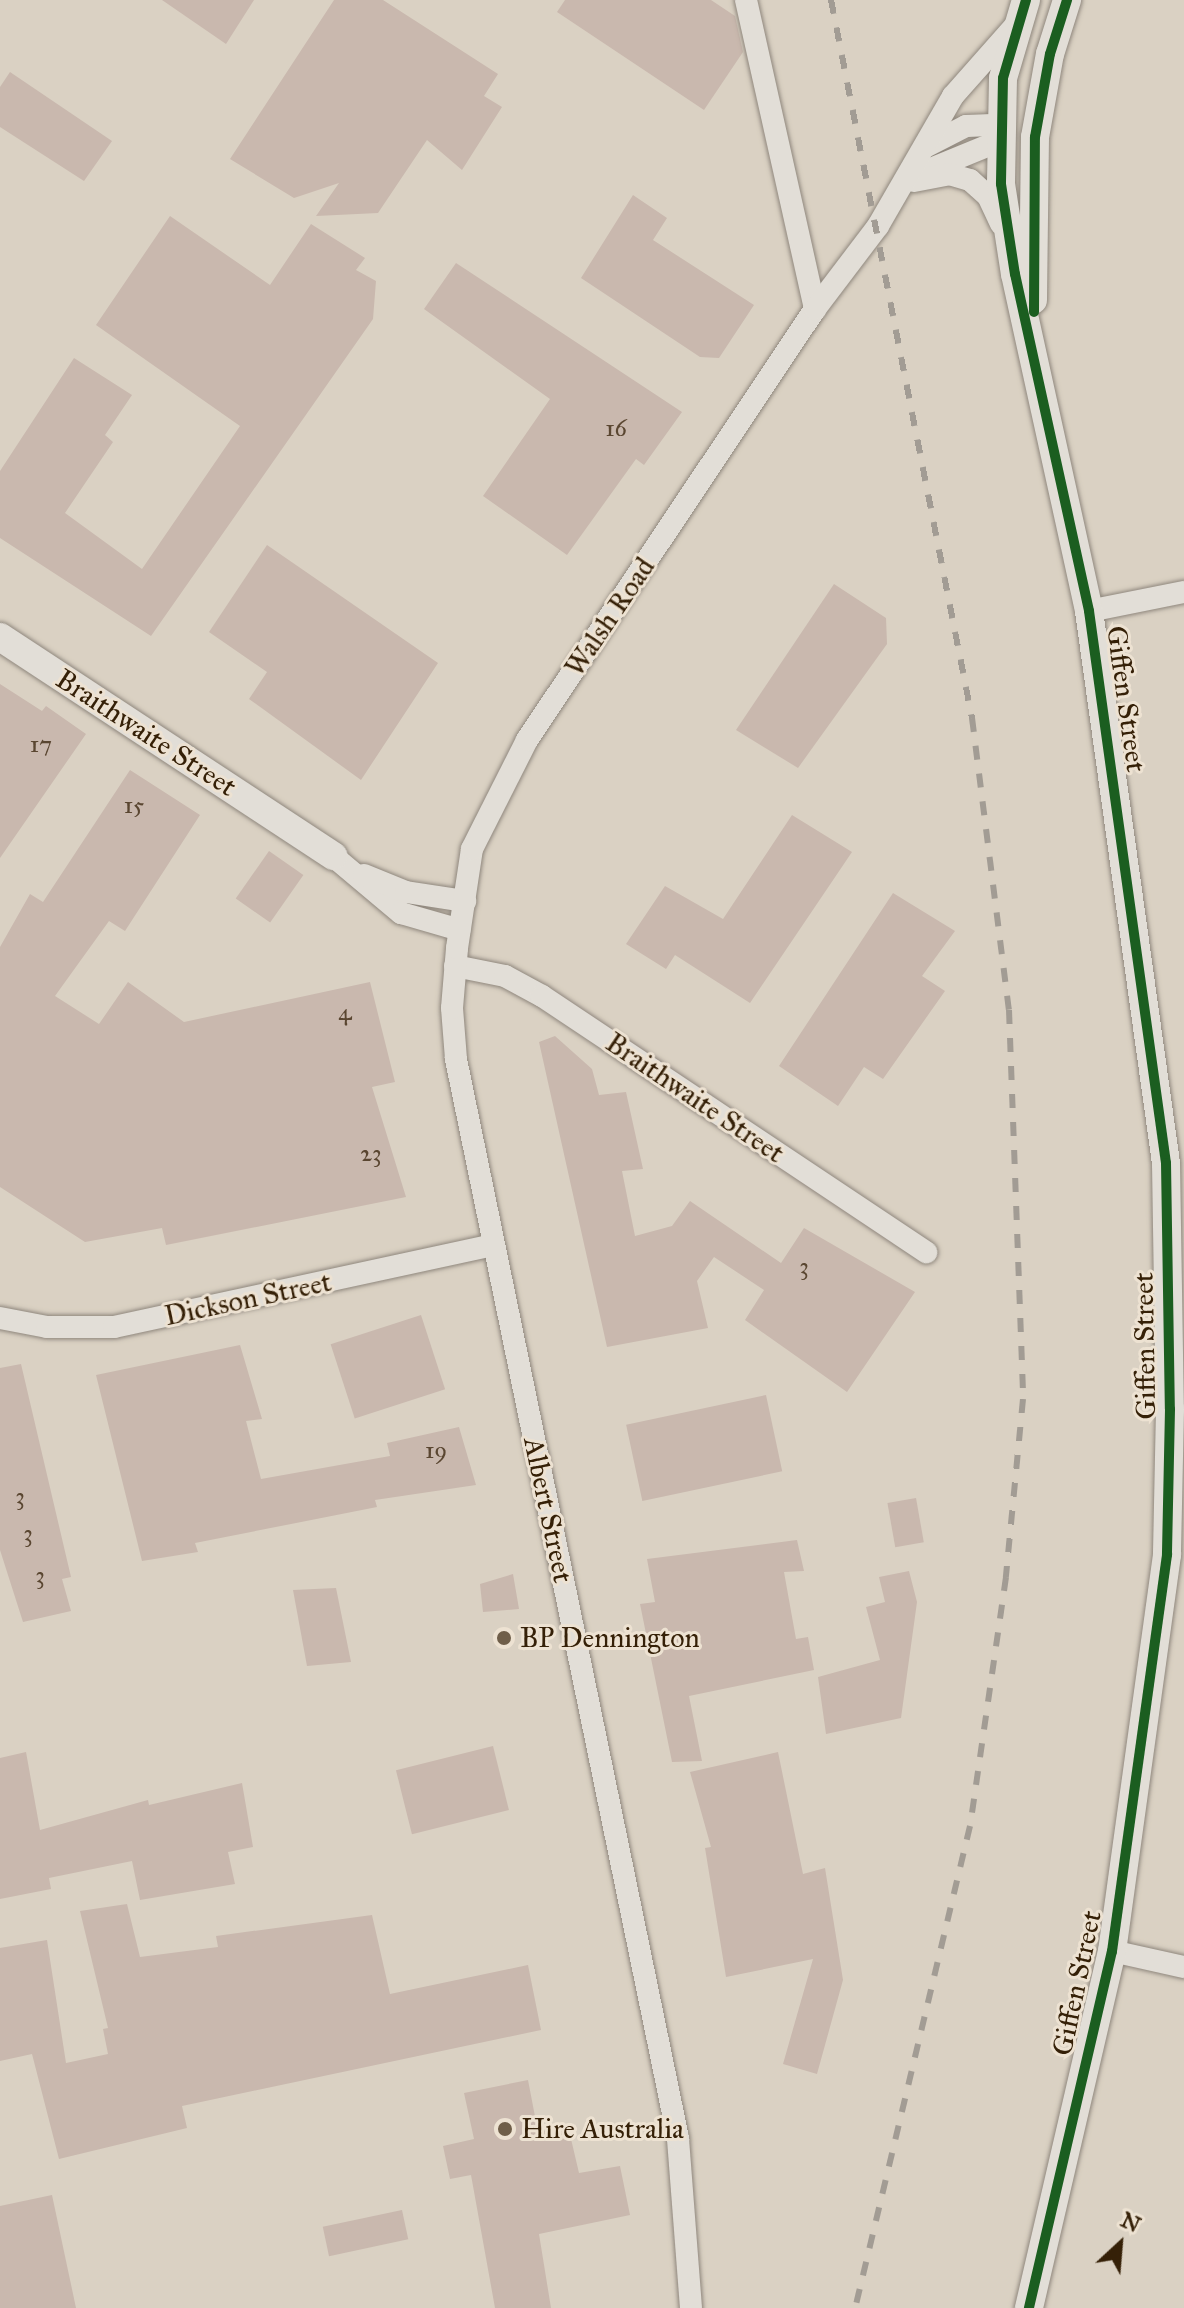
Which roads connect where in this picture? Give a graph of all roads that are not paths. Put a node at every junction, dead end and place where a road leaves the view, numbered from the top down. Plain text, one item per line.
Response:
1 (746, 0) edge
2 (1067, 0) edge
3 (1022, 10) edge
4 (1037, 129) junction
5 (999, 133) junction
6 (924, 148) junction
7 (906, 188) junction
8 (1008, 240) junction
9 (815, 309) junction
10 (1041, 380) junction
11 (1184, 592) edge
12 (1089, 611) junction
13 (0, 637) edge
14 (333, 856) junction
15 (465, 901) junction
16 (457, 948) junction
17 (493, 1245) junction
18 (926, 1252) dead end
19 (0, 1318) edge
20 (1177, 1413) edge
21 (1112, 1951) junction
22 (1184, 1967) edge
23 (691, 2308) edge
24 (1029, 2308) edge

1 - 9 street
2 - 4 street
3 - 5 street, Walsh Road
3 - 6 street, Walsh Road
4 - 5 street
4 - 10 street, Giffen Street
5 - 6 street
5 - 7 street, Walsh Road
5 - 8 street, Giffen Street
6 - 7 street, Walsh Road
7 - 8 street
7 - 9 street, Walsh Road
8 - 10 street, Giffen Street
9 - 15 street, Walsh Road
10 - 12 street, Giffen Street
11 - 12 street
12 - 20 street, Giffen Street
13 - 14 street, Braithwaite Street
14 - 15 street, Braithwaite Street
14 - 16 street, Braithwaite Street
15 - 16 street, Walsh Road
16 - 17 street, Albert Street
16 - 18 street, Braithwaite Street
17 - 19 street, Dickson Street
17 - 23 street, Albert Street
20 - 21 street, Giffen Street
21 - 22 street
21 - 24 street, Giffen Street

